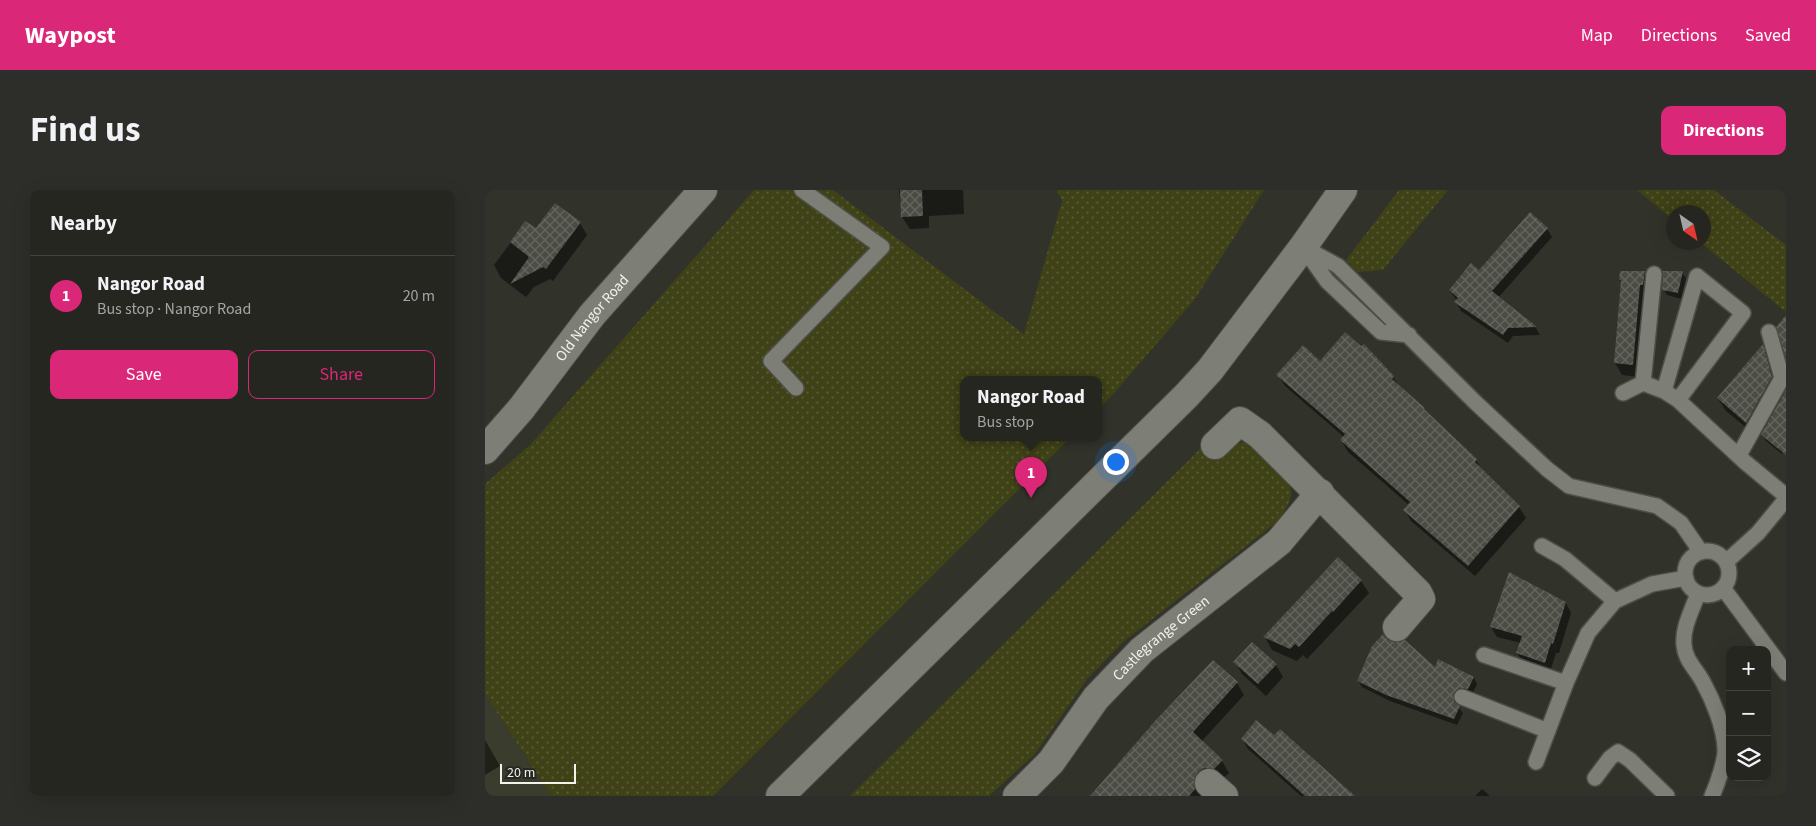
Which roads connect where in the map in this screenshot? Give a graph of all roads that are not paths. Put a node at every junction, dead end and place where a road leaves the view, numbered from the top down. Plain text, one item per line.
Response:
1 (703, 190) edge
2 (802, 190) edge
3 (1340, 192) edge
4 (1303, 247) junction
5 (1655, 274) dead end
6 (1769, 332) dead end
7 (1643, 383) junction
8 (796, 388) dead end
9 (1664, 391) junction
10 (1623, 393) dead end
11 (1678, 400) junction
12 (1215, 445) dead end
13 (485, 450) edge
14 (1739, 456) junction
15 (1319, 493) junction
16 (1786, 498) edge
17 (1542, 546) dead end
18 (1701, 552) junction
19 (1726, 562) junction
20 (1686, 578) junction
21 (1723, 588) junction
22 (1699, 593) junction
23 (1615, 601) junction
24 (1397, 627) dead end
25 (1484, 655) dead end
26 (1786, 674) edge
27 (1566, 683) junction
28 (1462, 697) dead end
29 (1548, 731) junction
30 (1537, 762) dead end
31 (1595, 778) dead end
32 (780, 796) edge
33 (1017, 796) edge
34 (1667, 796) edge
35 (1712, 796) edge

1 - 13 street, Old Nangor Road
2 - 8 lane
3 - 4 street
4 - 18 lane
4 - 32 street
5 - 7 lane
6 - 14 lane
7 - 9 lane
7 - 10 lane
9 - 11 lane
9 - 11 lane
11 - 14 lane
12 - 15 street
14 - 16 lane
15 - 24 street
15 - 33 street, Castlegrange Green
16 - 19 lane
17 - 23 lane
18 - 19 lane
18 - 20 lane
19 - 21 lane
20 - 22 lane
20 - 23 lane
21 - 22 lane
21 - 26 lane
22 - 35 lane
23 - 27 lane
25 - 27 lane
27 - 29 lane
28 - 29 lane
29 - 30 lane
31 - 34 lane

